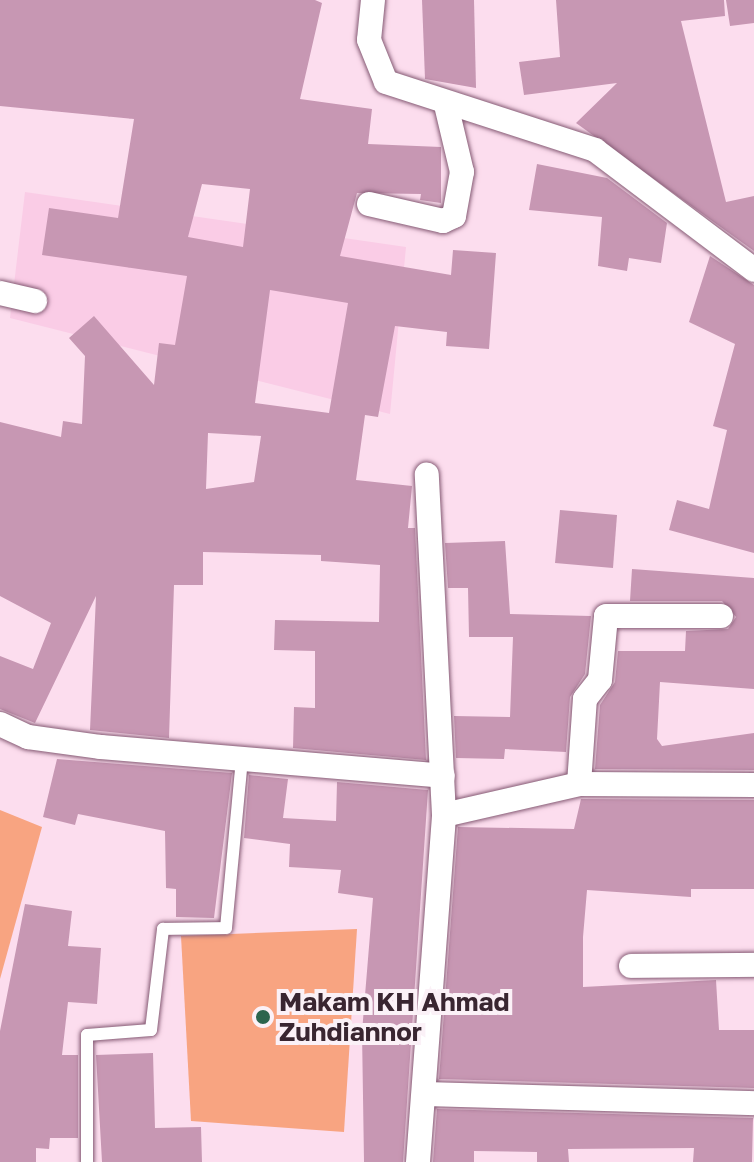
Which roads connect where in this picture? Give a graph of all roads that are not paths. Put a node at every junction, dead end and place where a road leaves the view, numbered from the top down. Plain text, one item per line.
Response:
1 (373, 0) edge
2 (446, 105) junction
3 (369, 204) dead end
4 (754, 270) edge
5 (0, 293) edge
6 (35, 301) dead end
7 (427, 474) dead end
8 (721, 616) dead end
9 (0, 724) edge
10 (242, 758) junction
11 (443, 776) junction
12 (579, 784) junction
13 (754, 785) edge
14 (444, 815) junction
15 (754, 965) edge
16 (631, 966) dead end
17 (428, 1094) junction
18 (754, 1103) edge
19 (87, 1162) edge
20 (418, 1162) edge

1 - 2 street
2 - 3 street
2 - 4 street
5 - 6 street
7 - 11 street
8 - 12 street
9 - 10 street
10 - 11 street
10 - 19 lane
11 - 14 street
12 - 13 street
12 - 14 street
14 - 17 street
15 - 16 street
17 - 18 street
17 - 20 street

